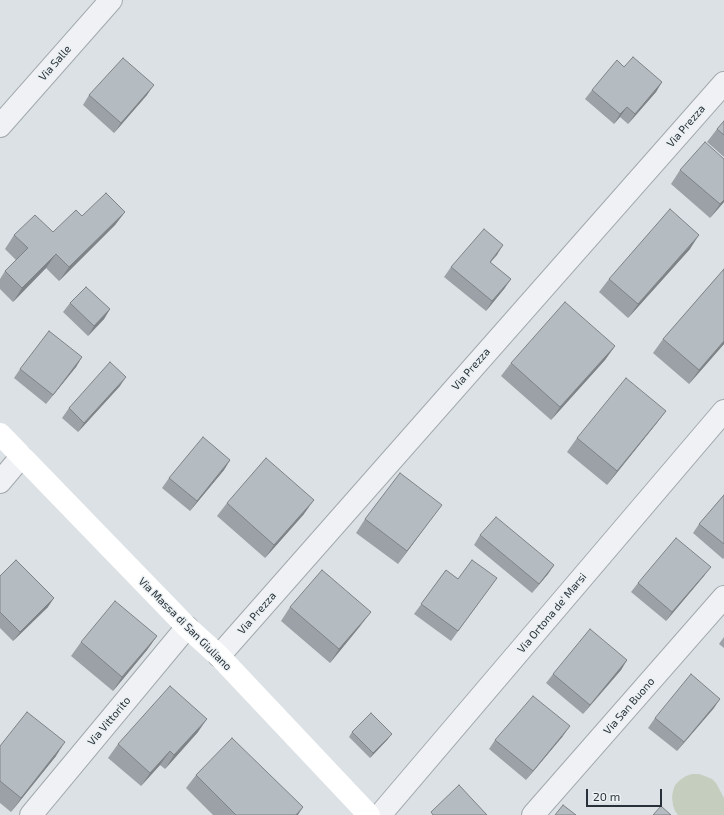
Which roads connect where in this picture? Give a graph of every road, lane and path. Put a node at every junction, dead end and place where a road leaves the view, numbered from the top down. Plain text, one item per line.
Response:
1 (111, 0) edge
2 (724, 82) edge
3 (0, 126) edge
4 (724, 411) edge
5 (0, 434) edge
6 (21, 457) junction
7 (0, 482) edge
8 (724, 597) edge
9 (187, 627) junction
10 (219, 656) junction
11 (31, 815) edge
12 (369, 815) edge
13 (380, 815) edge
14 (533, 815) edge

1 - 3 street, Via Salle
2 - 10 street, Via Prezza
4 - 13 street, Via Ortona de' Marsi
5 - 6 street, Via Massa di San Giuliano
6 - 7 street
6 - 9 street, Via Massa di San Giuliano
8 - 14 street, Via San Buono
9 - 10 street, Via Massa di San Giuliano
9 - 11 street, Via Vittorito
10 - 12 street, Via Massa di San Giuliano

